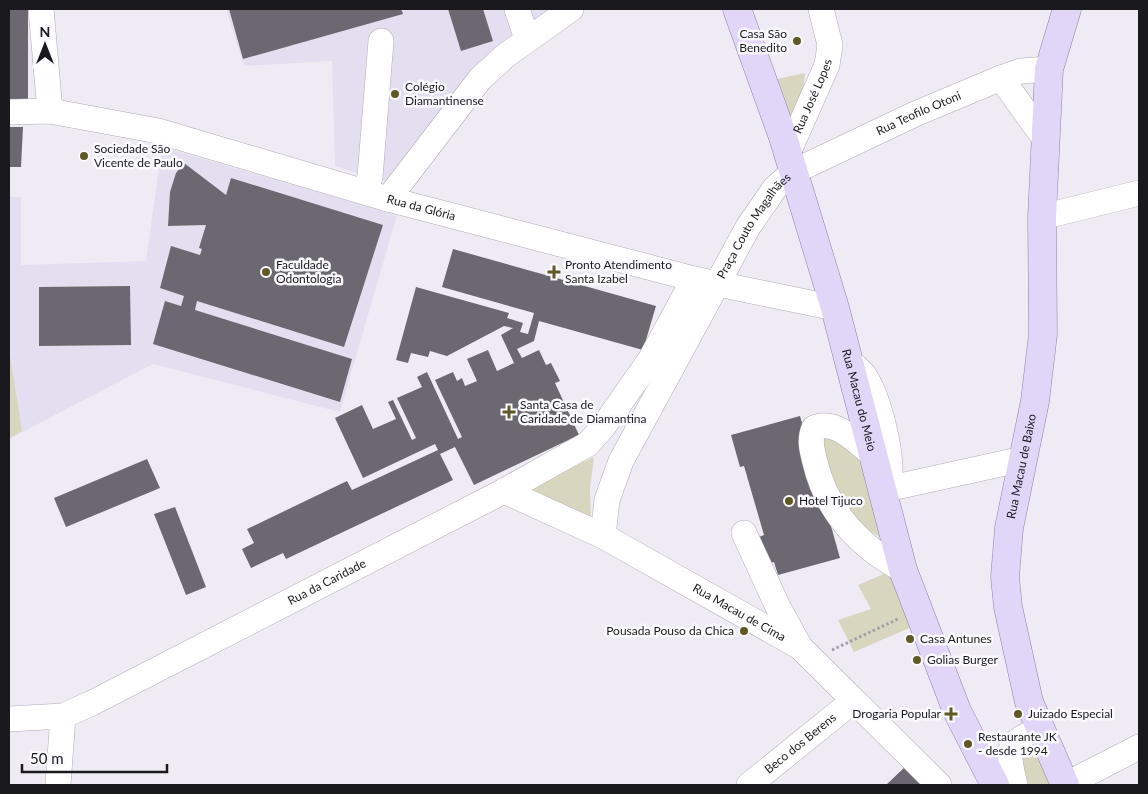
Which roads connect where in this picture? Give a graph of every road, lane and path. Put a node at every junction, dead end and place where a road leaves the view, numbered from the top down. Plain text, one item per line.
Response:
1 (41, 9) edge
2 (517, 9) edge
3 (571, 9) edge
4 (737, 9) edge
5 (821, 9) edge
6 (1067, 9) edge
7 (528, 39) junction
8 (381, 42) dead end
9 (1049, 69) junction
10 (1001, 78) junction
11 (50, 110) junction
12 (9, 112) edge
13 (1045, 139) junction
14 (790, 162) junction
15 (1139, 193) edge
16 (377, 195) junction
17 (1042, 217) junction
18 (706, 282) junction
19 (835, 308) junction
20 (847, 358) junction
21 (588, 444) junction
22 (873, 455) junction
23 (1023, 459) junction
24 (621, 461) junction
25 (881, 487) junction
26 (504, 491) junction
27 (744, 533) dead end
28 (603, 536) junction
29 (903, 570) junction
30 (917, 610) junction
31 (806, 653) junction
32 (853, 701) junction
33 (63, 716) junction
34 (9, 719) edge
35 (1040, 728) junction
36 (1139, 747) edge
37 (58, 785) edge
38 (749, 785) edge
39 (939, 785) edge
40 (995, 785) edge
41 (1015, 785) edge
42 (1065, 785) edge

1 - 11 street
2 - 7 street
3 - 7 street
4 - 14 main road, Rua Macau do Meio
5 - 14 street, Rua José Lopes
6 - 9 main road, Rua Macau de Baixo
7 - 16 street
8 - 16 street
9 - 10 street, Rua Teofilo Otoni
9 - 13 main road, Rua Macau de Baixo
10 - 13 street
10 - 14 street, Rua Teofilo Otoni
11 - 12 street, Rua da Glória
11 - 16 street, Rua da Glória
13 - 17 main road, Rua Macau de Baixo
14 - 18 street, Praça Couto Magalhães
14 - 19 main road, Rua Macau do Meio
15 - 17 street
16 - 18 street, Rua da Glória
17 - 23 main road, Rua Macau de Baixo
18 - 19 street, Rua da Glória
18 - 21 street, Rua da Caridade
18 - 24 street
19 - 20 main road, Rua Macau do Meio
20 - 22 main road, Rua Macau do Meio
20 - 25 street
21 - 24 street
21 - 26 street, Rua da Caridade
22 - 25 main road, Rua Macau do Meio
22 - 29 street
23 - 25 street
23 - 35 main road, Rua Macau de Baixo
24 - 28 street
25 - 29 main road, Rua Macau do Meio
26 - 28 street, Rua Macau de Cima
26 - 33 street, Rua da Caridade
27 - 31 street
28 - 31 street, Rua Macau de Cima
29 - 30 main road, Rua Macau do Meio
30 - 31 path
30 - 40 main road, Rua Macau do Meio
31 - 32 street, Rua Macau de Cima
32 - 38 street, Beco dos Berens
32 - 39 street, Rua Macau de Cima
33 - 34 street
33 - 37 street
35 - 41 street
35 - 42 main road, Rua Macau de Baixo
36 - 42 street

